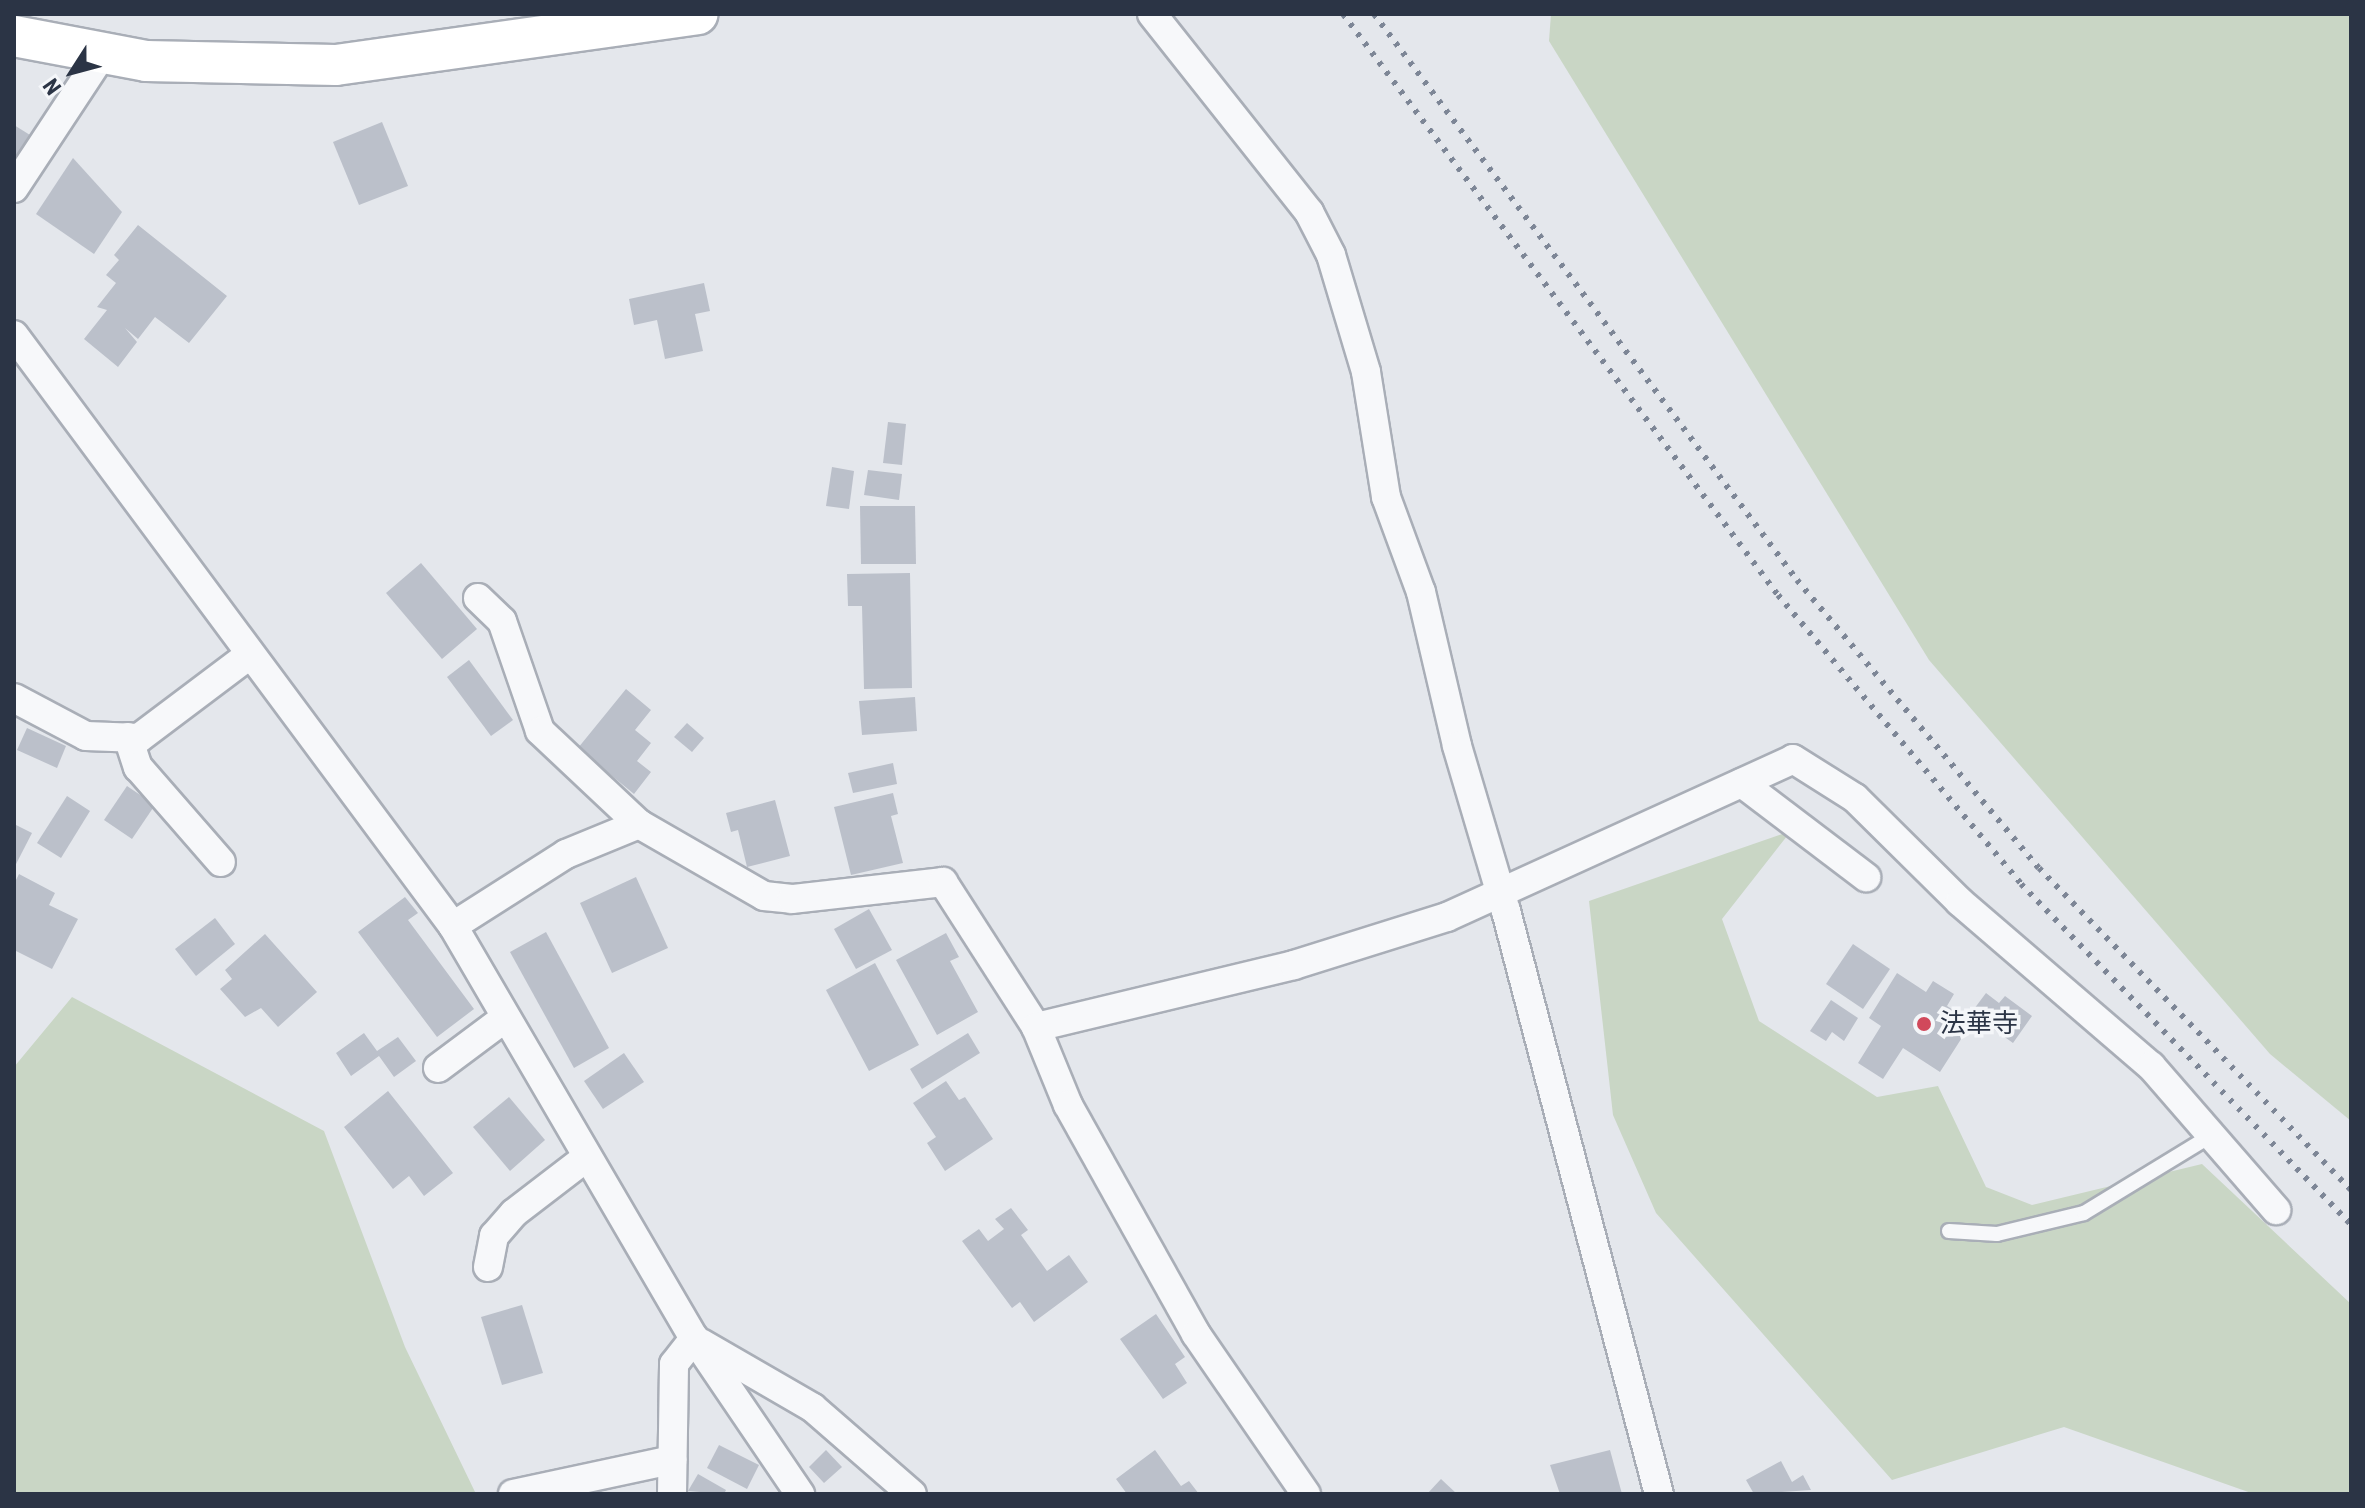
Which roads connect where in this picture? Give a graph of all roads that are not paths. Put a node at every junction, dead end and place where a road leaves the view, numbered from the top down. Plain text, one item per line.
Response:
1 (697, 14) edge
2 (1152, 14) edge
3 (555, 23) edge
4 (14, 36) edge
5 (103, 53) junction
6 (14, 188) edge
7 (14, 335) edge
8 (24, 370) edge
9 (478, 598) dead end
10 (249, 655) junction
11 (14, 698) edge
12 (128, 737) junction
13 (1742, 783) junction
14 (639, 824) junction
15 (221, 862) dead end
16 (1866, 877) dead end
17 (1499, 896) junction
18 (453, 926) junction
19 (505, 1018) junction
20 (1036, 1027) junction
21 (438, 1068) dead end
22 (2212, 1135) junction
23 (587, 1157) junction
24 (2276, 1210) dead end
25 (1949, 1231) dead end
26 (488, 1267) dead end
27 (694, 1338) junction
28 (672, 1460) junction
29 (513, 1494) edge
30 (672, 1494) edge
31 (800, 1494) edge
32 (912, 1494) edge
33 (1306, 1494) edge
34 (1659, 1494) edge

1 - 3 street
2 - 17 street
3 - 5 street
4 - 5 street
5 - 6 street
7 - 8 street
8 - 10 street
9 - 14 street
10 - 12 street
10 - 18 street
11 - 12 street
12 - 15 street
13 - 16 street
13 - 17 street
13 - 22 street
14 - 18 street
14 - 20 street
17 - 20 street
17 - 34 street
18 - 19 street
19 - 21 street
19 - 23 street
20 - 33 street
22 - 24 street
22 - 25 lane
23 - 26 street
23 - 27 street
27 - 28 street
27 - 31 street
27 - 32 street
28 - 29 street
28 - 30 street

